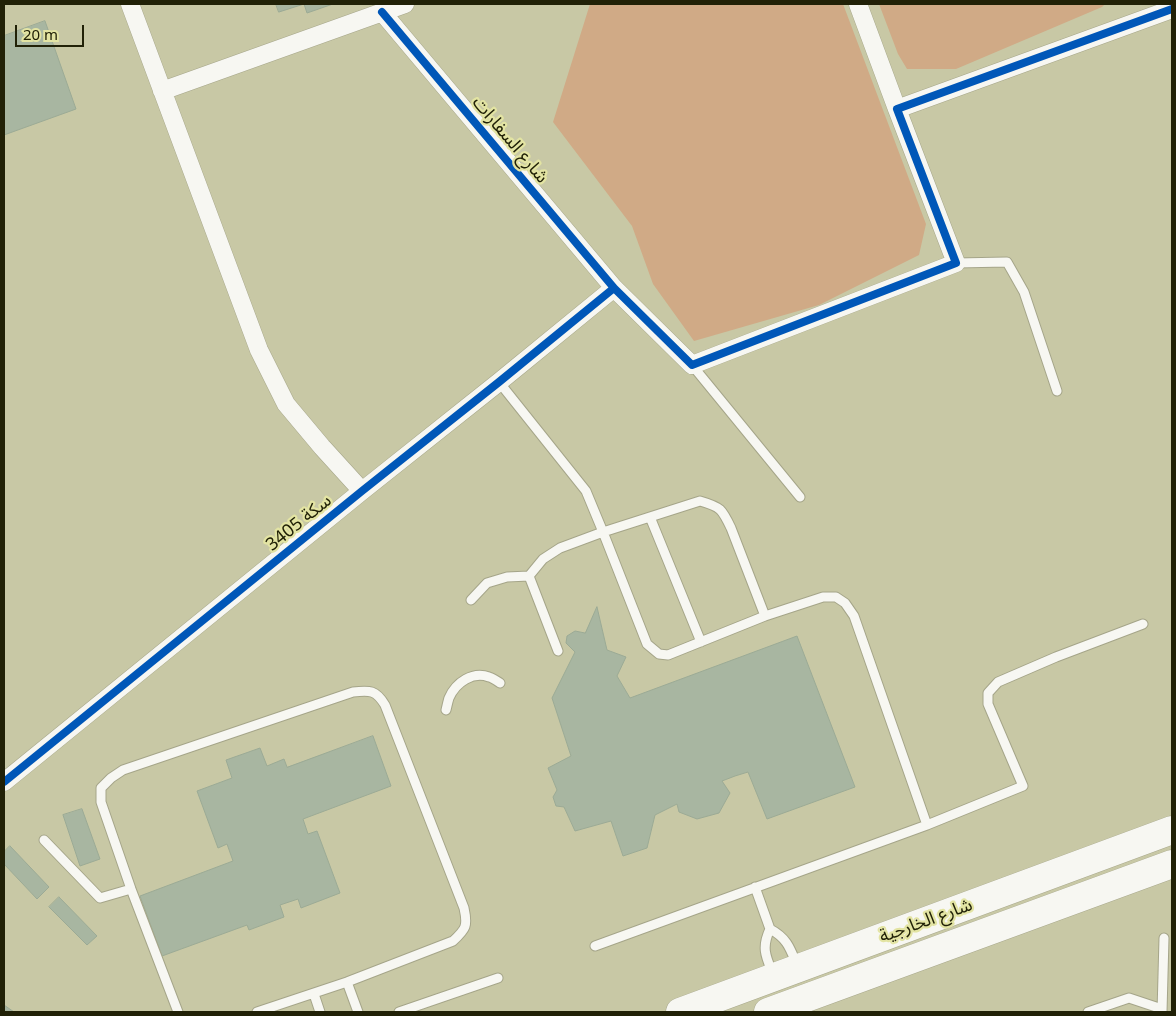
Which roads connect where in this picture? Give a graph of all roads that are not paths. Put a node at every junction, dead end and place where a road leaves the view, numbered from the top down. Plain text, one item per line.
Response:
1 (130, 4) edge
2 (405, 4) edge
3 (858, 4) edge
4 (1172, 9) edge
5 (382, 12) junction
6 (162, 91) junction
7 (897, 109) junction
8 (956, 263) junction
9 (614, 288) junction
10 (692, 365) junction
11 (499, 382) junction
12 (1057, 391) dead end
13 (362, 491) junction
14 (800, 497) dead end
15 (650, 517) junction
16 (603, 532) junction
17 (529, 576) junction
18 (471, 600) dead end
19 (765, 616) junction
20 (1143, 624) dead end
21 (701, 642) junction
22 (558, 651) dead end
23 (500, 683) dead end
24 (446, 710) dead end
25 (4, 782) edge
26 (927, 825) junction
27 (1172, 830) edge
28 (44, 840) dead end
29 (1172, 864) edge
30 (755, 887) junction
31 (132, 889) junction
32 (770, 929) junction
33 (1164, 938) dead end
34 (595, 946) dead end
35 (786, 973) junction
36 (498, 978) dead end
37 (347, 982) junction
38 (314, 994) junction
39 (713, 1004) edge
40 (788, 1005) edge
41 (1162, 1010) edge
42 (178, 1012) edge
43 (257, 1012) edge
44 (320, 1012) edge
45 (358, 1012) edge
46 (399, 1012) edge
47 (680, 1012) edge
48 (1088, 1012) edge

1 - 6 street
2 - 5 street
3 - 7 street
4 - 7 street
5 - 6 street
5 - 9 street, شارع السفارات
6 - 13 street
7 - 8 street
8 - 10 street
8 - 12 lane
9 - 10 street, شارع السفارات
9 - 11 street, سكة 3405
10 - 14 lane
11 - 13 street, سكة 3405
11 - 16 lane
13 - 25 street, سكة 3405
15 - 16 lane
15 - 19 lane
15 - 21 lane
16 - 17 lane
16 - 21 lane
17 - 18 lane
17 - 22 lane
19 - 21 lane
19 - 26 lane
20 - 26 lane
23 - 24 lane
26 - 30 lane
27 - 35 main road, شارع الخارجية
28 - 31 lane
29 - 40 main road, شارع الخارجية
30 - 32 lane
30 - 34 lane
31 - 37 lane
31 - 42 lane
32 - 35 lane
32 - 35 lane
33 - 41 lane
35 - 39 main road, شارع الخارجية
35 - 40 main road
36 - 46 lane
37 - 38 lane
37 - 45 lane
38 - 43 lane
38 - 44 lane
39 - 47 main road, شارع الخارجية
41 - 48 lane

